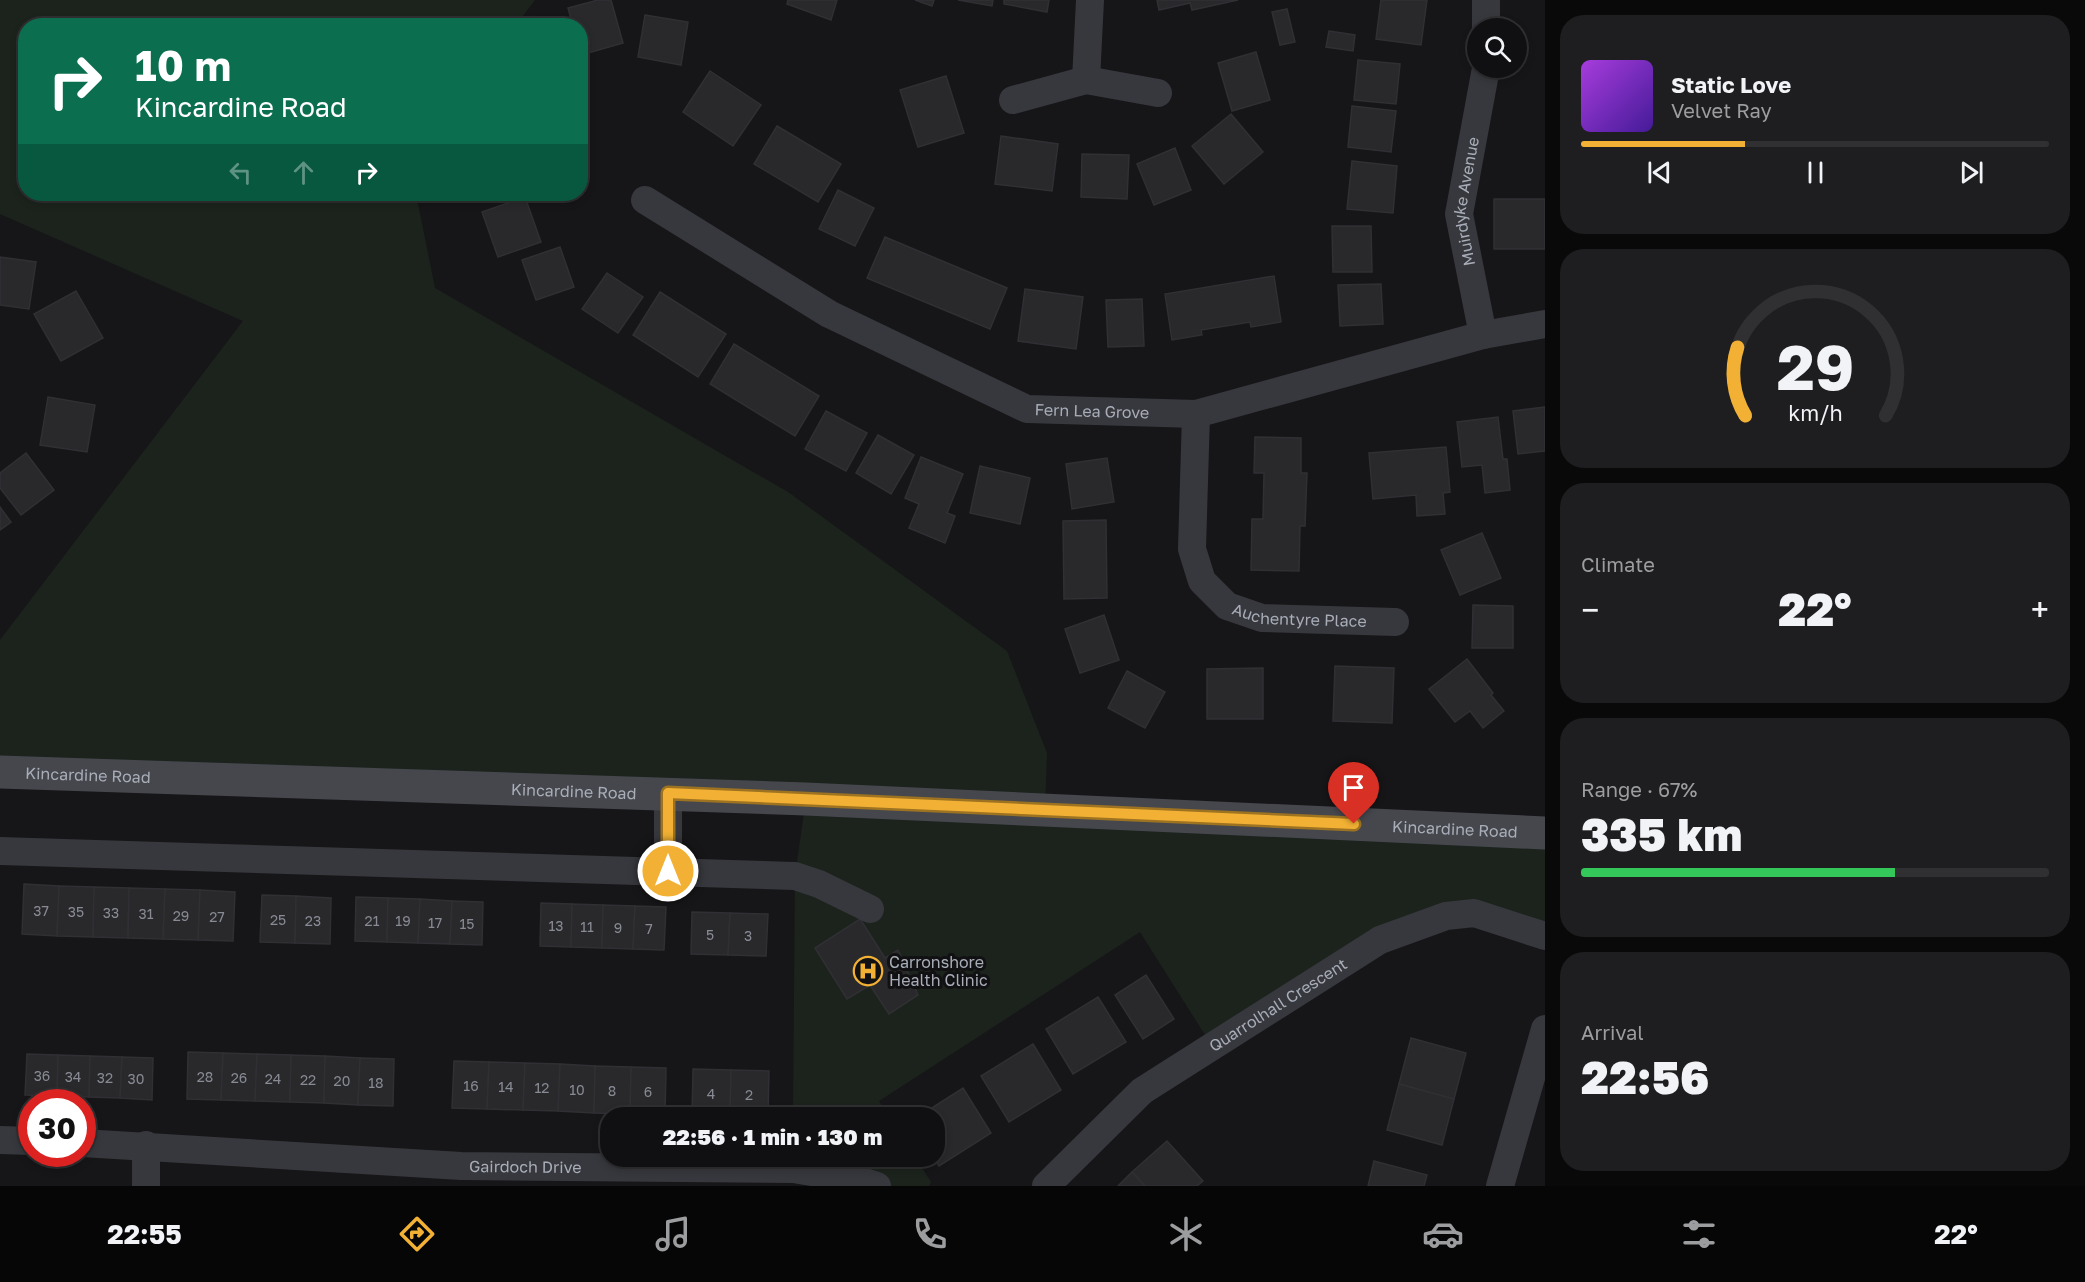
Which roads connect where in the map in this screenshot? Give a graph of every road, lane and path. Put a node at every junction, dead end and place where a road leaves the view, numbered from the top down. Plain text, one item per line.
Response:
1 (1090, 0) edge
2 (1486, 0) edge
3 (1486, 18) edge
4 (1484, 78) edge
5 (1086, 80) junction
6 (1158, 93) dead end
7 (1014, 100) dead end
8 (645, 200) dead end
9 (1545, 324) edge
10 (1483, 335) junction
11 (1196, 414) junction
12 (1395, 622) dead end
13 (0, 772) edge
14 (668, 793) junction
15 (1545, 833) edge
16 (0, 851) edge
17 (668, 871) junction
18 (870, 909) dead end
19 (1545, 936) edge
20 (1545, 1029) edge
21 (0, 1140) edge
22 (18, 1141) edge
23 (96, 1143) edge
24 (146, 1145) junction
25 (460, 1176) edge
26 (146, 1186) edge
27 (877, 1186) edge
28 (1046, 1186) edge
29 (1500, 1186) edge

1 - 5 street
2 - 3 street
4 - 10 street, Muirdyke Avenue
5 - 6 street
5 - 7 street
8 - 11 street, Fern Lea Grove
9 - 10 street, Fern Lea Grove
10 - 11 street, Fern Lea Grove
11 - 12 street, Auchentyre Place
13 - 14 street, Kincardine Road
14 - 15 street, Kincardine Road
14 - 17 street
16 - 17 street
17 - 18 street
19 - 28 street, Quarrolhall Crescent
20 - 29 street
21 - 22 street
23 - 24 street, Gairdoch Drive
24 - 25 street, Gairdoch Drive
24 - 26 street
25 - 27 street, Gairdoch Drive

